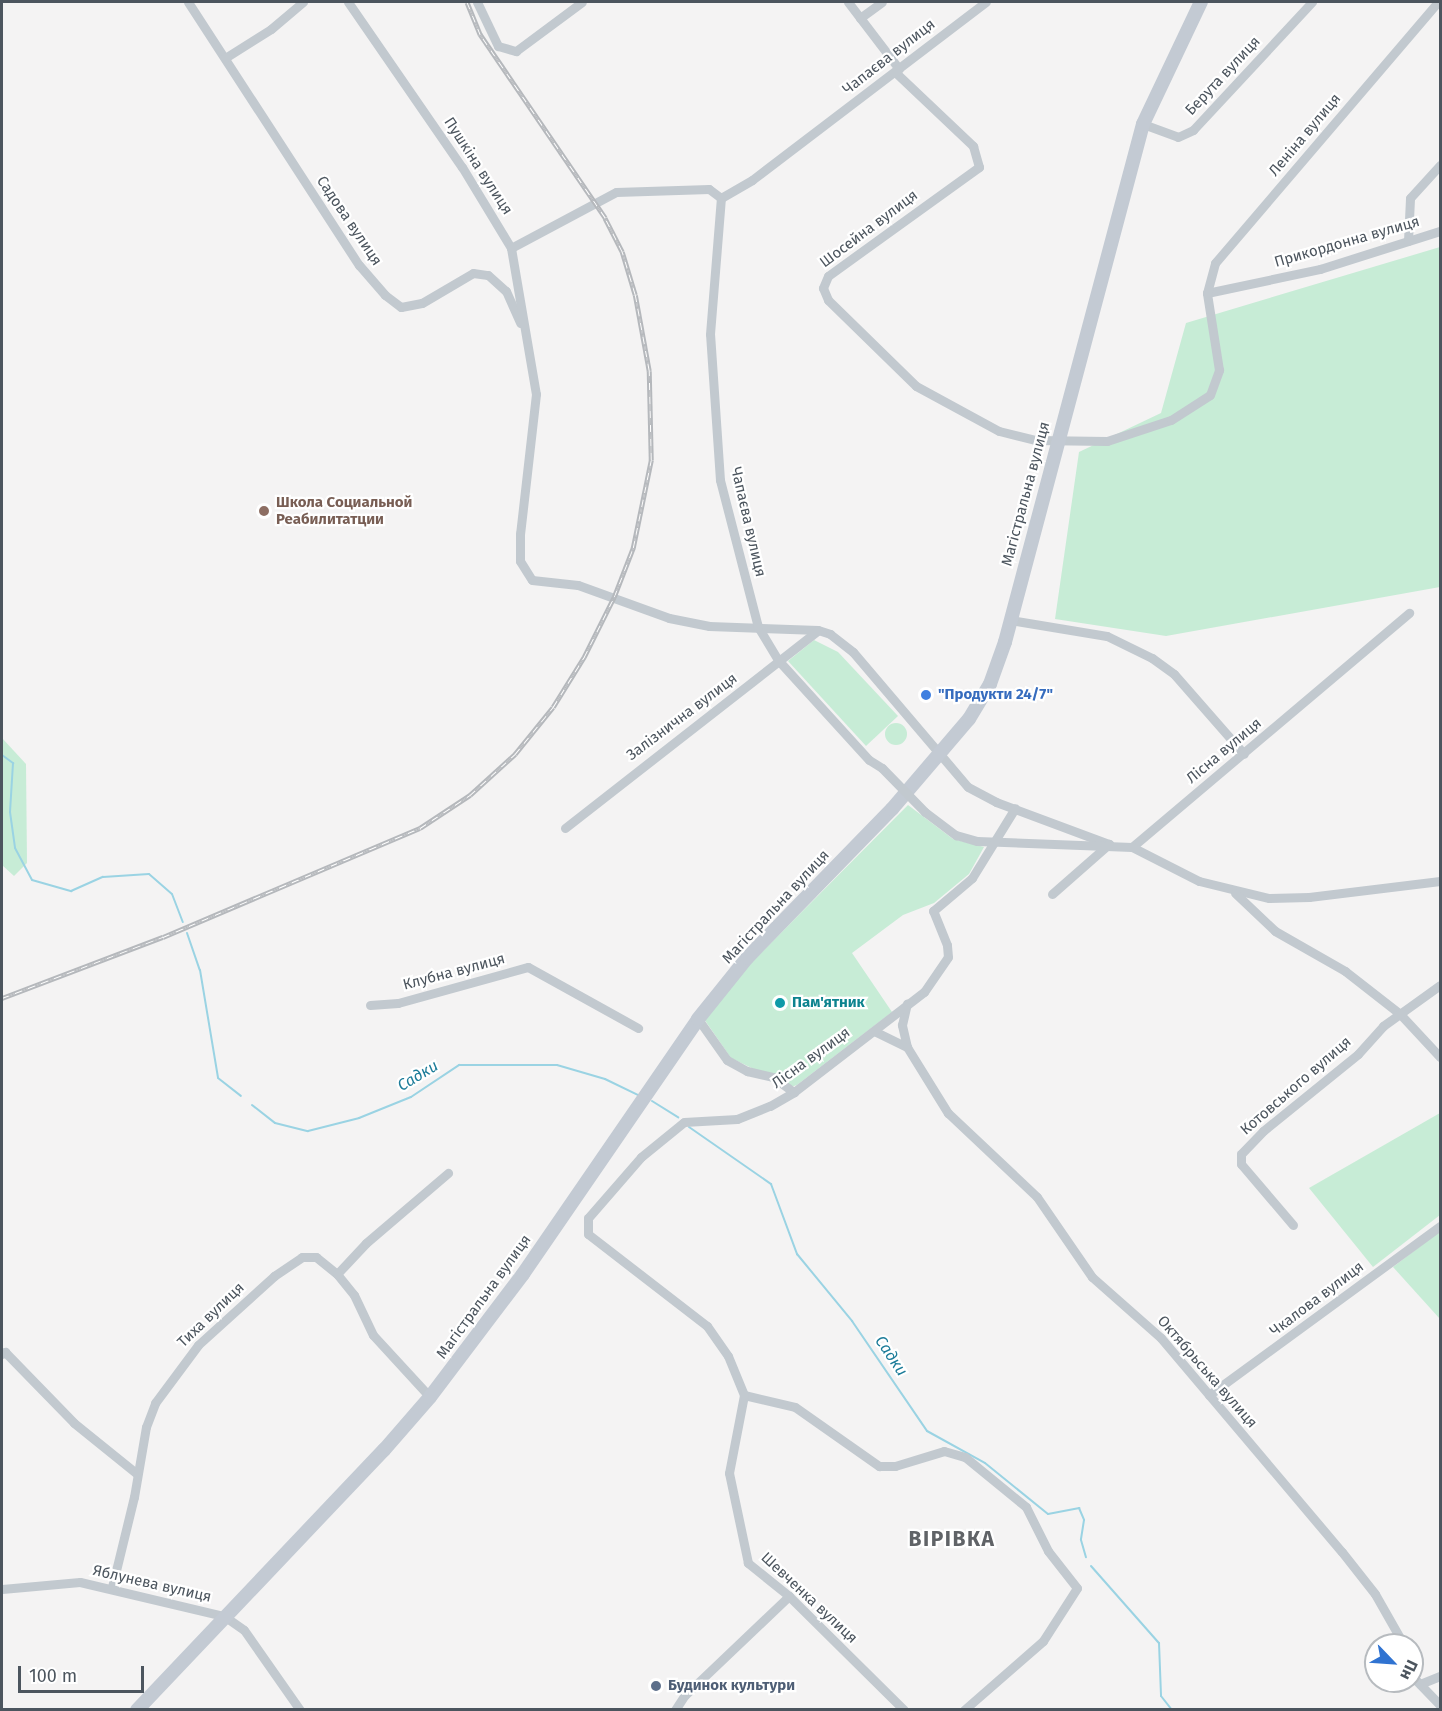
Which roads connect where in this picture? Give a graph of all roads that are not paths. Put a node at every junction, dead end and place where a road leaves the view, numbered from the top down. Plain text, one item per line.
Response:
1 (188, 2) edge
2 (303, 2) edge
3 (348, 2) edge
4 (477, 2) edge
5 (582, 2) edge
6 (848, 2) edge
7 (882, 2) edge
8 (986, 2) edge
9 (1202, 2) edge
10 (1312, 2) edge
11 (1438, 2) edge
12 (860, 18) junction
13 (225, 58) junction
14 (897, 71) junction
15 (1143, 124) junction
16 (1440, 165) edge
17 (721, 198) junction
18 (1440, 231) edge
19 (1408, 241) junction
20 (511, 248) junction
21 (1207, 293) junction
22 (527, 339) junction
23 (1057, 442) junction
24 (1409, 613) dead end
25 (1010, 620) junction
26 (758, 627) junction
27 (818, 630) junction
28 (778, 660) junction
29 (1244, 754) junction
30 (940, 757) junction
31 (1015, 808) junction
32 (565, 828) dead end
33 (995, 842) junction
34 (1109, 844) junction
35 (1132, 847) junction
36 (1440, 881) edge
37 (1233, 891) junction
38 (1052, 894) dead end
39 (1440, 985) edge
40 (907, 1004) junction
41 (370, 1005) dead end
42 (1400, 1014) junction
43 (698, 1019) junction
44 (638, 1028) dead end
45 (874, 1031) junction
46 (907, 1047) junction
47 (1440, 1057) edge
48 (794, 1092) junction
49 (448, 1173) dead end
50 (1293, 1225) dead end
51 (1440, 1226) edge
52 (337, 1274) junction
53 (2, 1354) edge
54 (744, 1395) junction
55 (1209, 1395) junction
56 (429, 1397) junction
57 (136, 1473) junction
58 (112, 1587) junction
59 (2, 1589) edge
60 (789, 1596) junction
61 (224, 1616) junction
62 (1397, 1633) edge
63 (1440, 1676) edge
64 (1424, 1682) edge
65 (1424, 1688) edge
66 (1440, 1705) edge
67 (137, 1710) edge
68 (300, 1710) edge
69 (675, 1710) edge
70 (904, 1710) edge
71 (964, 1710) edge

1 - 13 street, Садова вулиця
2 - 13 street
3 - 20 street, Пушкіна вулиця
4 - 5 street
6 - 12 street
7 - 12 street
8 - 14 street, Чапаєва вулиця
9 - 15 main road, Магістральна вулиця
10 - 15 street, Берута вулиця
11 - 21 street, Леніна вулиця
12 - 14 street
13 - 22 street, Садова вулиця
14 - 17 street, Чапаєва вулиця
14 - 23 street, Шосейна вулиця
15 - 23 main road, Магістральна вулиця
16 - 19 street
17 - 20 street
17 - 26 street, Чапаєва вулиця
18 - 19 street, Прикордонна вулиця
19 - 21 street, Прикордонна вулиця
20 - 22 street, Пушкіна вулиця
21 - 23 street
22 - 26 street, Пушкіна вулиця
23 - 25 main road, Магістральна вулиця
24 - 29 street, Лісна вулиця
25 - 29 street
25 - 30 main road, Магістральна вулиця
26 - 27 street
26 - 28 street, Чапаєва вулиця
27 - 28 street, Залізнична вулиця
27 - 30 street
28 - 32 street, Залізнична вулиця
28 - 33 street, Чапаєва вулиця, bridge
29 - 35 street, Лісна вулиця
30 - 31 street
30 - 43 main road, Магістральна вулиця
31 - 33 street
31 - 34 street
33 - 34 street, Чапаєва вулиця
33 - 40 street, Лісна вулиця
34 - 35 street
34 - 38 street
35 - 37 street
36 - 37 street
37 - 42 street
39 - 42 street, Котовського вулиця
40 - 45 street, Лісна вулиця
40 - 46 street
41 - 44 street, Клубна вулиця
42 - 47 street
42 - 50 street, Котовського вулиця
43 - 48 street
43 - 56 main road, Магістральна вулиця
45 - 46 street
45 - 48 street, Лісна вулиця
46 - 55 street, Октябрьська вулиця
48 - 54 street, Лісна вулиця
49 - 52 street
51 - 55 street, Чкалова вулиця
52 - 56 street, Тиха вулиця
52 - 57 street, Тиха вулиця
53 - 57 street
54 - 60 street, Шевченка вулиця
54 - 71 street
55 - 62 street, Октябрьська вулиця
56 - 61 main road, Магістральна вулиця
57 - 58 street, Тиха вулиця
58 - 59 street, Яблунева вулиця
58 - 61 street, Яблунева вулиця
60 - 69 street
60 - 70 street, Шевченка вулиця
61 - 67 main road, Магістральна вулиця
61 - 68 street
63 - 64 street
65 - 66 street

